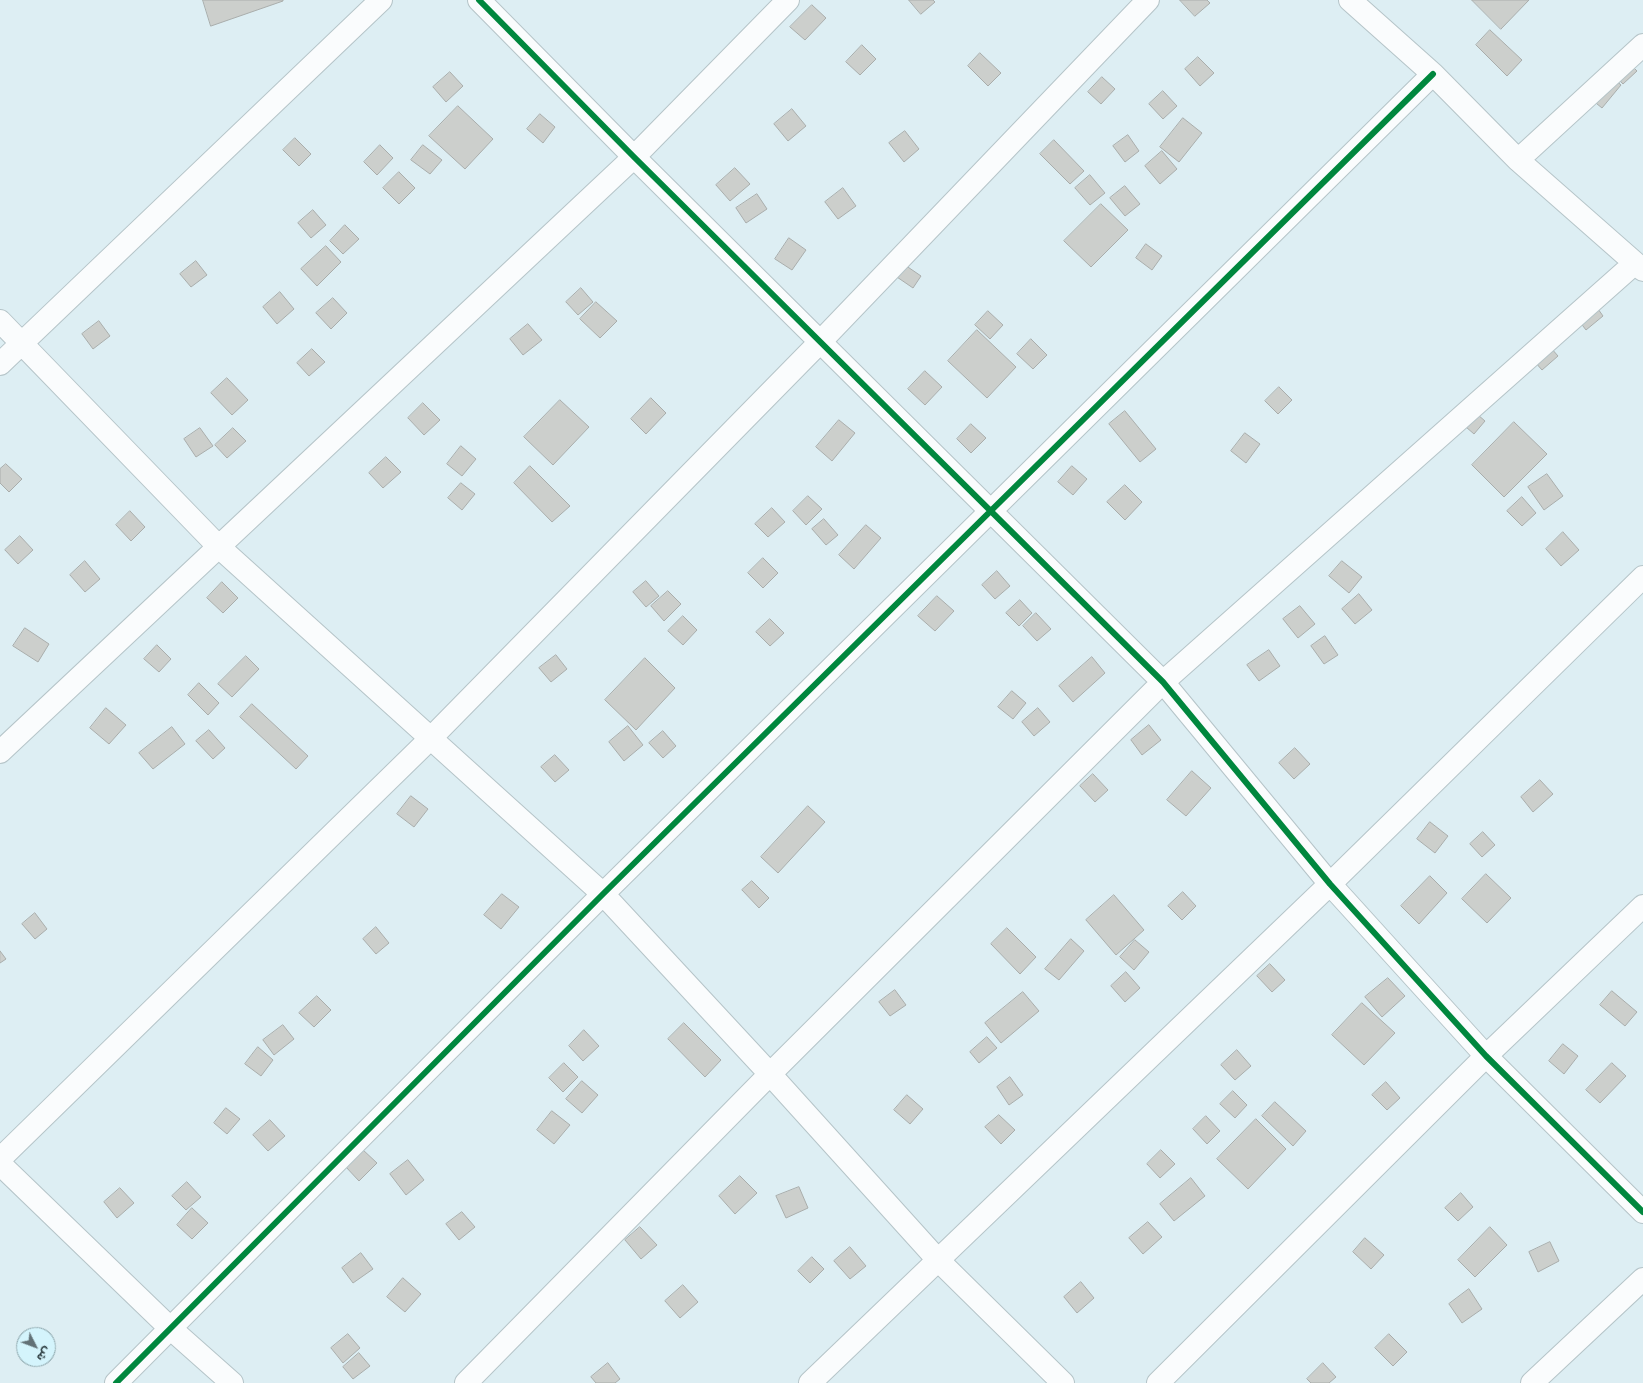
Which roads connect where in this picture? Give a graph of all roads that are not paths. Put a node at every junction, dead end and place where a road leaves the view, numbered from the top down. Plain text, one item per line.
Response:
1 (381, 0) edge
2 (479, 0) edge
3 (788, 0) edge
4 (1148, 0) edge
5 (1350, 0) edge
6 (1643, 45) edge
7 (1433, 74) junction
8 (634, 157) junction
9 (1518, 160) junction
10 (1639, 266) edge
11 (0, 321) edge
12 (821, 341) junction
13 (21, 343) junction
14 (0, 364) edge
15 (992, 511) junction
16 (219, 547) junction
17 (1643, 577) edge
18 (1163, 682) junction
19 (430, 738) junction
20 (0, 752) edge
21 (1330, 884) junction
22 (603, 894) junction
23 (1643, 906) edge
24 (1486, 1056) junction
25 (770, 1074) junction
26 (0, 1159) edge
27 (0, 1164) edge
28 (1643, 1212) edge
29 (938, 1260) junction
30 (1643, 1278) edge
31 (170, 1328) junction
32 (116, 1383) edge
33 (232, 1383) edge
34 (466, 1383) edge
35 (810, 1383) edge
36 (1063, 1383) edge
37 (1158, 1383) edge
38 (1532, 1383) edge

1 - 13 street
2 - 8 street
3 - 8 street
4 - 12 street
5 - 7 street
6 - 9 street
7 - 9 street
7 - 15 street
8 - 12 street
8 - 16 street
9 - 10 street
10 - 18 street
11 - 13 street
12 - 15 street
12 - 19 street
13 - 14 street
13 - 16 street
15 - 18 street
15 - 22 street
16 - 19 street
16 - 20 street
17 - 21 street
18 - 21 street
18 - 25 street
19 - 22 street
19 - 26 street
21 - 24 street
21 - 29 street
22 - 25 street
22 - 31 street
23 - 24 street
24 - 28 street
24 - 37 street
25 - 29 street
25 - 34 street
27 - 31 street
29 - 35 street
29 - 36 street
30 - 38 street
31 - 32 street
31 - 33 street

